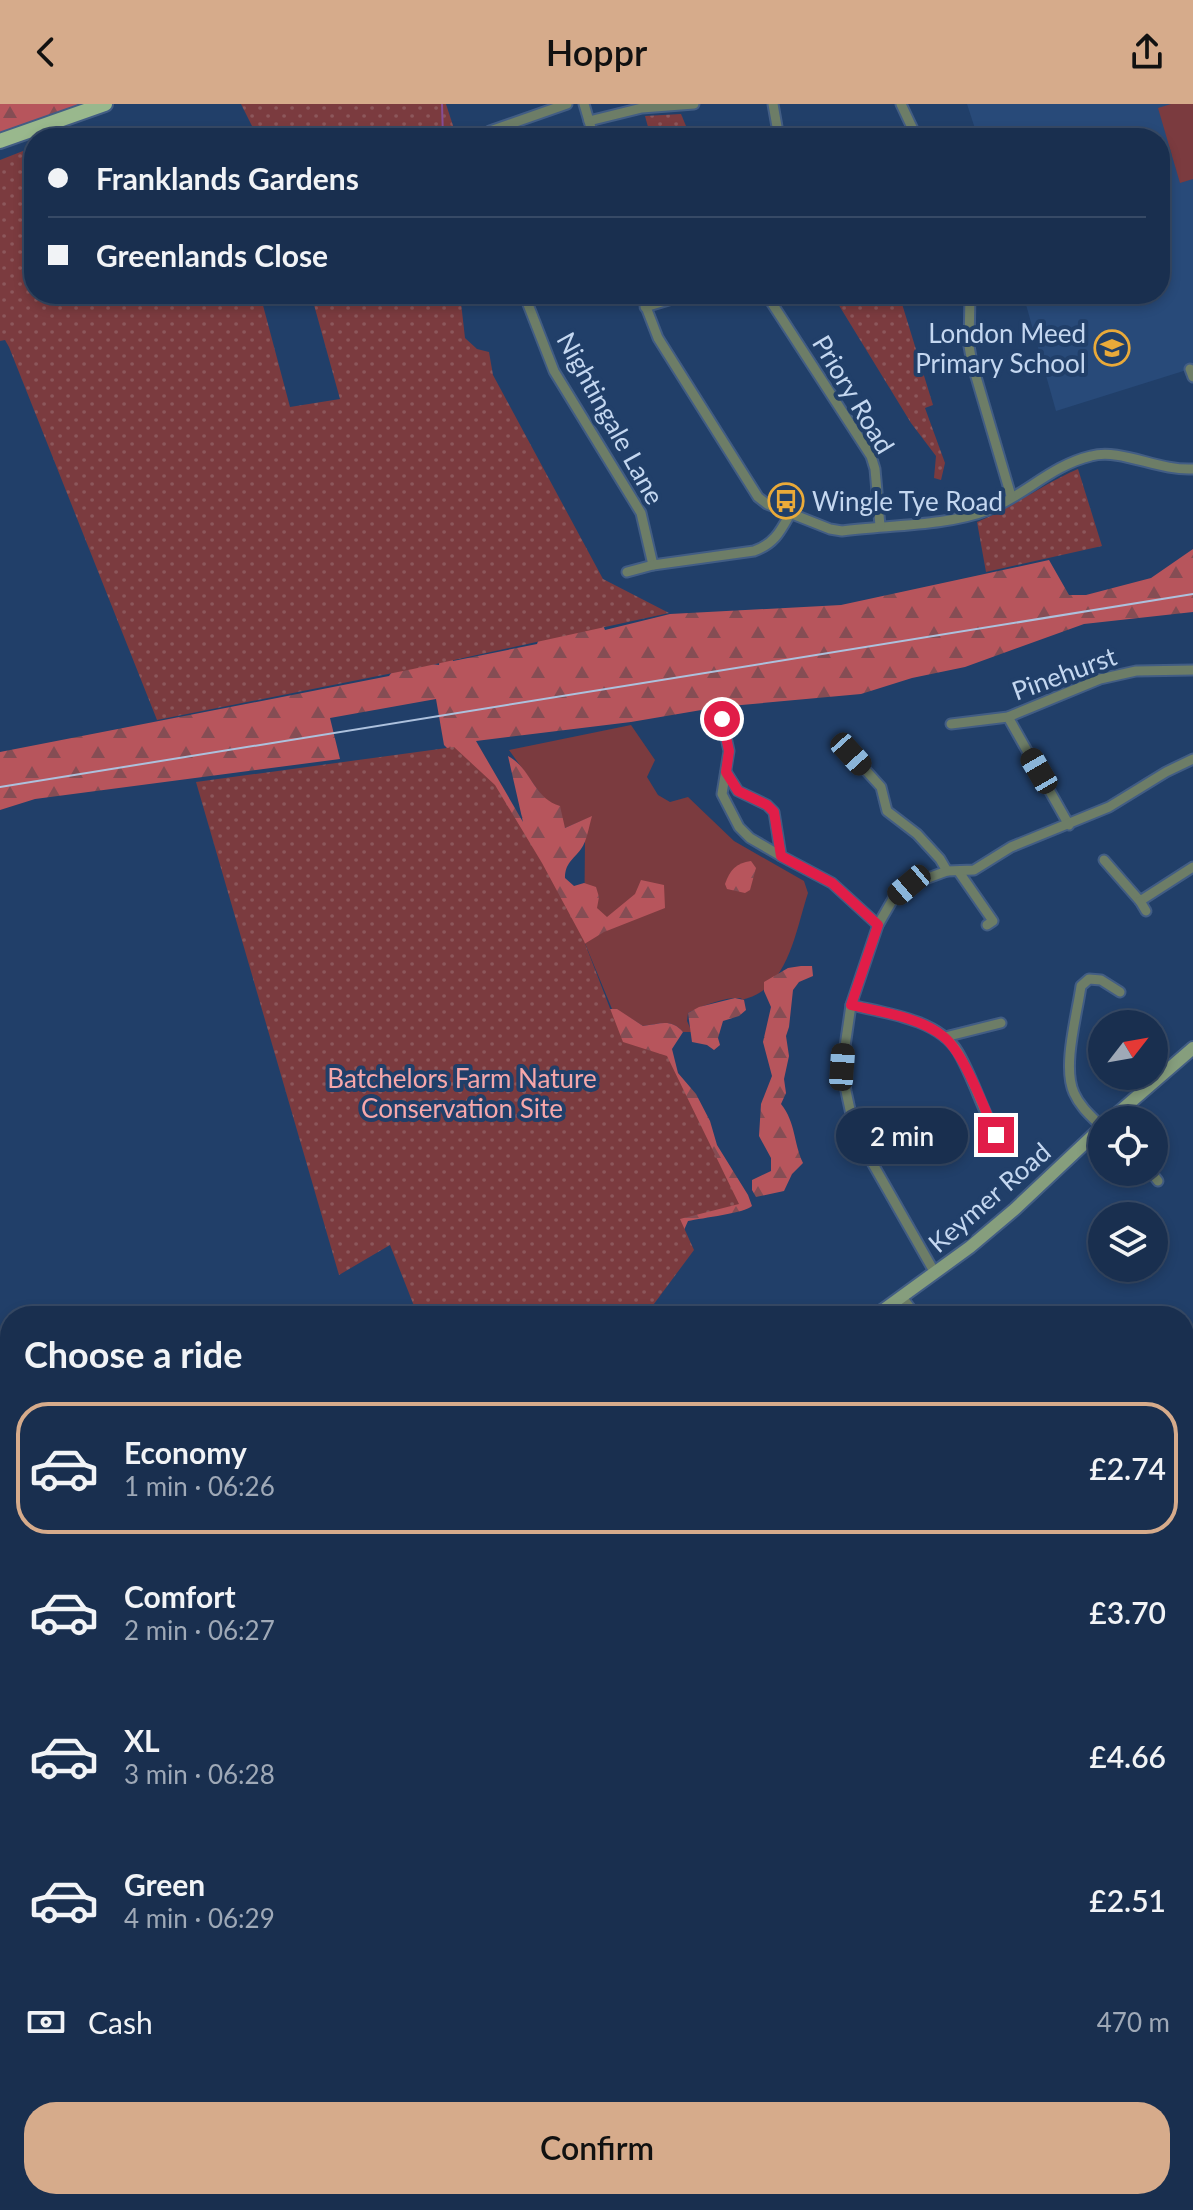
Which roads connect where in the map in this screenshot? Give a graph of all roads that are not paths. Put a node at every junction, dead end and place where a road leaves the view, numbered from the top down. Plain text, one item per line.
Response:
1 (105, 104) edge
2 (567, 104) edge
3 (584, 104) edge
4 (694, 104) edge
5 (773, 104) edge
6 (901, 104) edge
7 (589, 121) junction
8 (37, 128) edge
9 (499, 128) edge
10 (591, 128) edge
11 (777, 128) edge
12 (912, 128) edge
13 (24, 133) edge
14 (0, 141) edge
15 (528, 304) edge
16 (644, 304) edge
17 (655, 304) edge
18 (772, 304) edge
19 (970, 304) edge
20 (645, 307) junction
21 (1193, 469) edge
22 (1011, 496) junction
23 (790, 514) junction
24 (880, 526) junction
25 (653, 565) junction
26 (627, 572) dead end
27 (1193, 670) edge
28 (1008, 717) junction
29 (722, 719) dead end
30 (951, 724) dead end
31 (851, 754) dead end
32 (1193, 759) edge
33 (726, 772) junction
34 (736, 786) junction
35 (732, 812) junction
36 (1069, 825) junction
37 (781, 856) junction
38 (1104, 860) dead end
39 (1193, 867) edge
40 (947, 871) junction
41 (959, 872) junction
42 (1140, 901) junction
43 (1146, 911) dead end
44 (878, 925) junction
45 (987, 925) dead end
46 (1120, 992) dead end
47 (851, 1005) junction
48 (1001, 1023) dead end
49 (945, 1037) junction
50 (1193, 1048) edge
51 (1126, 1106) edge
52 (1088, 1112) edge
53 (1088, 1140) edge
54 (1001, 1143) dead end
55 (935, 1273) junction
56 (902, 1297) junction
57 (889, 1306) edge
58 (909, 1306) edge

1 - 8 main road
2 - 9 street
3 - 7 street
4 - 7 street
5 - 11 street
6 - 12 street
7 - 10 street
13 - 14 main road
15 - 25 street, Nightingale Lane
16 - 20 street
17 - 20 street
18 - 24 street, Priory Road
19 - 22 street
20 - 23 street
21 - 22 street
22 - 24 street
23 - 24 street
23 - 25 street
25 - 26 street
27 - 28 street, Pinehurst
28 - 30 street, Pinehurst
28 - 36 street
29 - 33 street
31 - 40 street
32 - 36 street
33 - 34 street
33 - 35 street
34 - 35 street
34 - 37 street
35 - 37 street
36 - 41 street
37 - 44 street
38 - 42 street
39 - 42 street
40 - 41 street
40 - 44 street
41 - 45 street
42 - 43 street
44 - 47 street
46 - 52 street
47 - 49 street
47 - 55 street
48 - 49 street
49 - 54 street
50 - 51 street
53 - 55 street, Keymer Road
55 - 56 street, Keymer Road
56 - 57 street, Keymer Road
56 - 58 street

